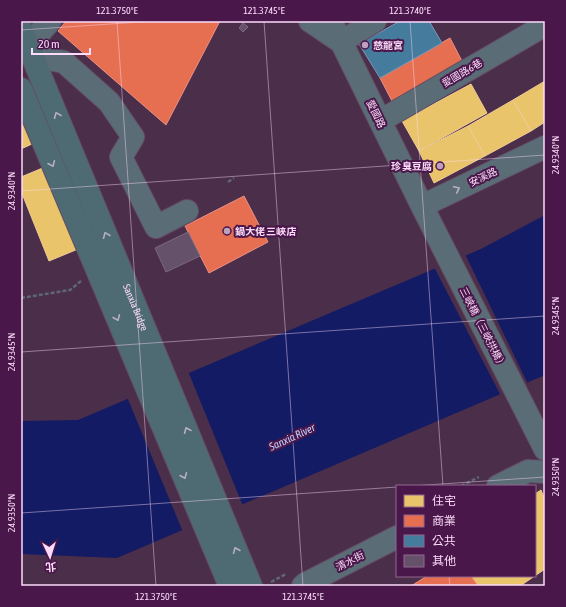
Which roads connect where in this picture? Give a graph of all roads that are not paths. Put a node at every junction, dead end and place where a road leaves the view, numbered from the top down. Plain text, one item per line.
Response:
1 (50, 21) edge
2 (310, 21) edge
3 (331, 21) edge
4 (375, 21) edge
5 (544, 25) edge
6 (341, 42) junction
7 (27, 44) edge
8 (21, 89) edge
9 (380, 121) junction
10 (545, 148) edge
11 (422, 206) junction
12 (187, 211) dead end
13 (545, 449) edge
14 (545, 472) edge
15 (500, 485) edge
16 (396, 538) edge
17 (230, 586) edge
18 (251, 586) edge
19 (303, 586) edge

1 - 7 street
2 - 6 street
3 - 6 street, 愛國路
4 - 6 street
5 - 9 street, 愛國路6巷
6 - 9 street, 愛國路
7 - 12 street
18 -> 7 main road, Sanxia Bridge
8 -> 17 main road
9 - 11 street, 愛國路
11 -> 10 street, 安溪路
11 - 13 street, 三峽橋（三峽拱橋）
14 - 15 street
16 - 19 street, 清水街

